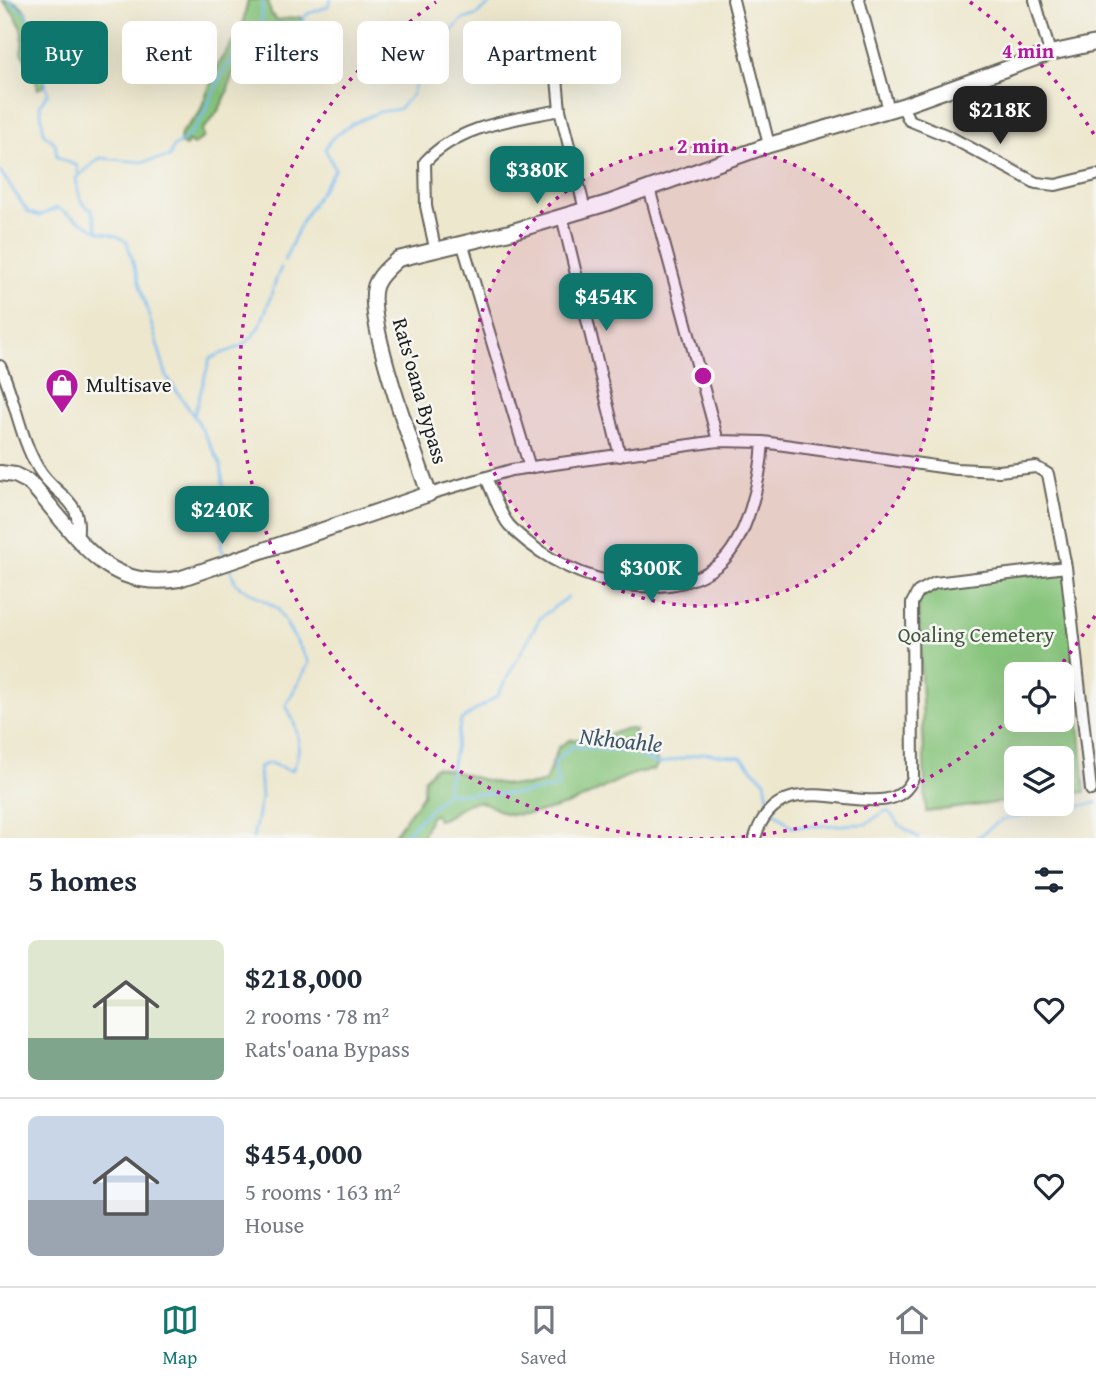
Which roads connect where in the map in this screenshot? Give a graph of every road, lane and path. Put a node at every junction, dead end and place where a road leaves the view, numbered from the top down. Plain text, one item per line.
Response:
1 (733, 0) edge
2 (859, 0) edge
3 (1035, 0) edge
4 (1096, 43) edge
5 (1049, 53) junction
6 (558, 84) edge
7 (895, 108) junction
8 (560, 110) junction
9 (769, 145) junction
10 (1096, 175) edge
11 (649, 188) junction
12 (585, 210) junction
13 (562, 216) junction
14 (462, 242) junction
15 (435, 248) junction
16 (0, 366) edge
17 (718, 441) junction
18 (762, 442) junction
19 (620, 456) junction
20 (530, 468) junction
21 (0, 473) edge
22 (486, 478) junction
23 (429, 494) junction
24 (77, 539) junction
25 (1066, 567) junction
26 (1091, 790) dead end
27 (755, 838) edge

1 - 9 street
2 - 7 street
3 - 5 street
4 - 5 street, Rats'oana Bypass
5 - 7 street, Rats'oana Bypass
6 - 8 street
7 - 9 street, Rats'oana Bypass
7 - 10 street
8 - 12 street
8 - 15 street
9 - 11 street, Rats'oana Bypass
11 - 12 street, Rats'oana Bypass
11 - 17 street
12 - 13 street, Rats'oana Bypass
13 - 14 street, Rats'oana Bypass
13 - 19 street
14 - 15 street, Rats'oana Bypass
14 - 20 street
15 - 23 street, Rats'oana Bypass
16 - 24 street
17 - 18 street
17 - 19 street
18 - 22 street
18 - 25 street
19 - 20 street
20 - 22 street
21 - 24 street, Rats'oana Bypass
22 - 23 street
23 - 24 street, Rats'oana Bypass
25 - 26 street
25 - 27 street

